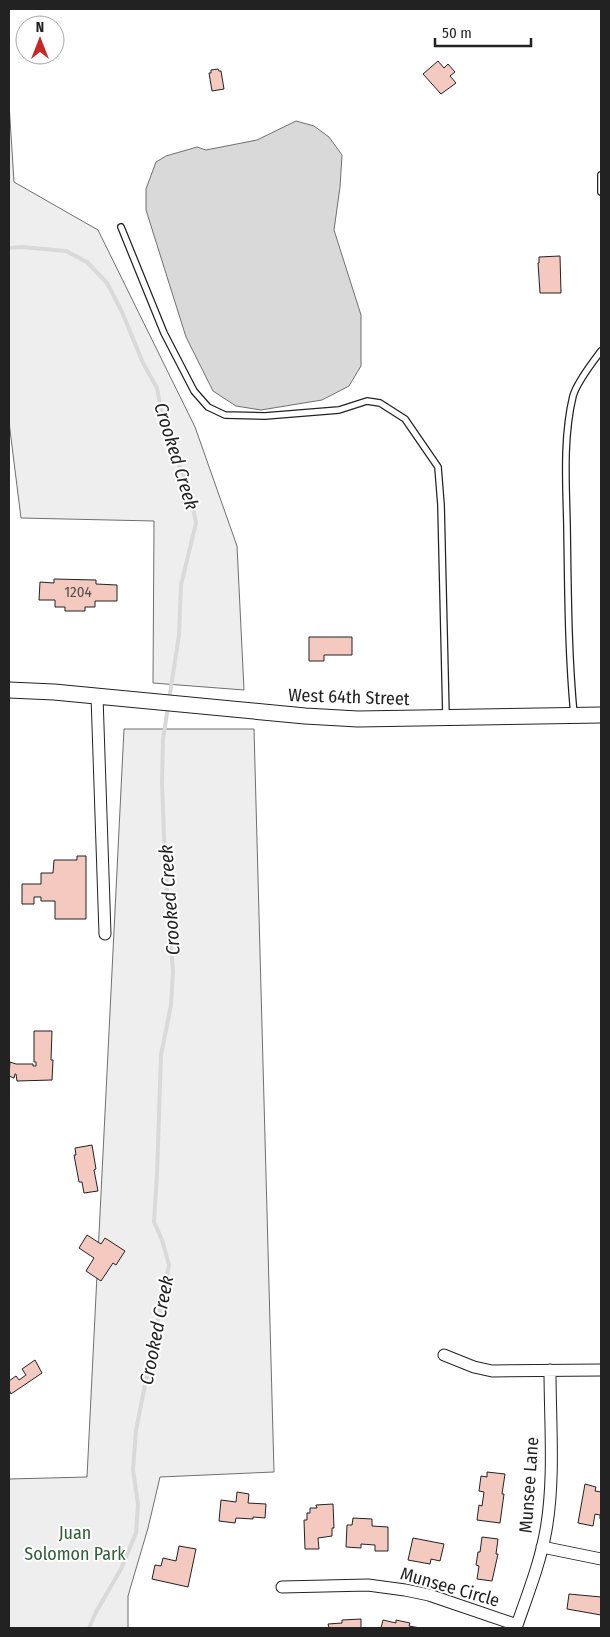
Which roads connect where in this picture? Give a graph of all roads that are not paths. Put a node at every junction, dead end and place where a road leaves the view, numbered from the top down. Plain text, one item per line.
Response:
1 (601, 175) edge
2 (601, 192) edge
3 (121, 227) dead end
4 (601, 351) edge
5 (9, 690) edge
6 (97, 696) junction
7 (574, 715) junction
8 (601, 715) edge
9 (446, 718) junction
10 (105, 934) dead end
11 (444, 1355) dead end
12 (550, 1370) junction
13 (601, 1370) edge
14 (542, 1547) junction
15 (601, 1559) edge
16 (282, 1586) dead end
17 (516, 1627) edge

1 - 2 lane
3 - 9 lane
4 - 7 lane
5 - 6 street, West 64th Street
6 - 9 street, West 64th Street
6 - 10 street
7 - 8 street, West 64th Street
7 - 9 street, West 64th Street
11 - 12 street
12 - 13 street
12 - 14 street, Munsee Lane
14 - 15 street
14 - 17 street, Munsee Lane
16 - 17 street, Munsee Circle

